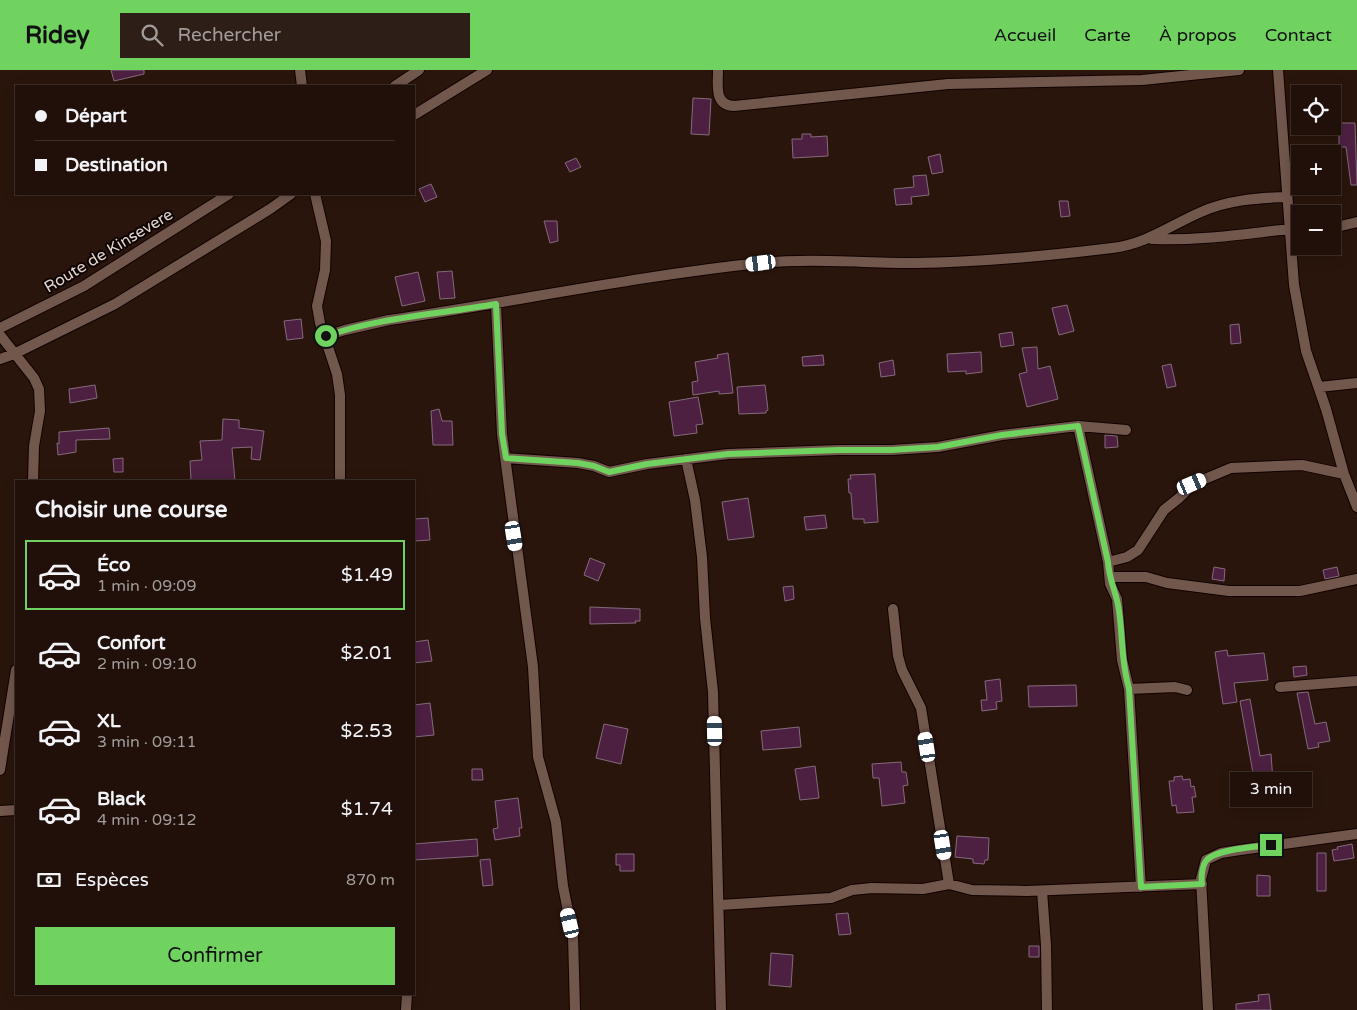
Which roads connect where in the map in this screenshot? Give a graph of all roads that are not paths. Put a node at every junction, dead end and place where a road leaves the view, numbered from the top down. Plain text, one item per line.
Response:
1 (300, 70) edge
2 (420, 70) edge
3 (487, 70) edge
4 (718, 70) edge
5 (1239, 70) edge
6 (1278, 70) edge
7 (302, 85) edge
8 (397, 85) edge
9 (415, 114) edge
10 (226, 195) edge
11 (290, 195) edge
12 (315, 195) edge
13 (1286, 197) junction
14 (1357, 222) edge
15 (1291, 223) edge
16 (1341, 226) edge
17 (1291, 233) edge
18 (1151, 239) junction
19 (1293, 255) edge
20 (496, 304) junction
21 (0, 328) edge
22 (0, 335) edge
23 (326, 336) junction
24 (14, 354) junction
25 (0, 359) edge
26 (1357, 383) edge
27 (1319, 387) junction
28 (1078, 426) junction
29 (1126, 430) dead end
30 (506, 458) junction
31 (686, 460) junction
32 (1344, 474) junction
33 (32, 480) edge
34 (340, 480) edge
35 (1357, 507) edge
36 (1108, 562) junction
37 (1110, 577) junction
38 (1357, 579) edge
39 (893, 609) dead end
40 (15, 676) edge
41 (1357, 680) edge
42 (1280, 687) dead end
43 (1129, 688) junction
44 (1187, 690) dead end
45 (0, 770) edge
46 (15, 810) edge
47 (0, 811) edge
48 (1357, 834) edge
49 (949, 884) junction
50 (1202, 884) junction
51 (1141, 887) junction
52 (1042, 891) junction
53 (720, 905) junction
54 (407, 995) edge
55 (406, 1010) edge
56 (576, 1010) edge
57 (721, 1010) edge
58 (1047, 1010) edge
59 (1208, 1010) edge

1 - 7 street
2 - 8 street
3 - 9 street
4 - 5 street
6 - 13 street
10 - 21 street, Route de Kinsevere
11 - 24 street
12 - 23 street
13 - 15 street
13 - 18 street
14 - 16 street
17 - 18 street
18 - 20 street
19 - 27 street
20 - 23 street
20 - 30 street
22 - 24 street
23 - 34 street
24 - 25 street
24 - 33 street
26 - 27 street
27 - 32 street
28 - 29 street
28 - 31 street
28 - 36 street
30 - 31 street
30 - 56 street
31 - 53 street
32 - 35 street
32 - 36 street
36 - 37 street
37 - 38 street
37 - 43 street
39 - 49 street
40 - 45 street
41 - 42 street
43 - 44 street
43 - 51 street
46 - 47 street
48 - 50 street
49 - 52 street
49 - 53 street
50 - 51 street
50 - 59 street
51 - 52 street
52 - 58 street
53 - 57 street
54 - 55 street

